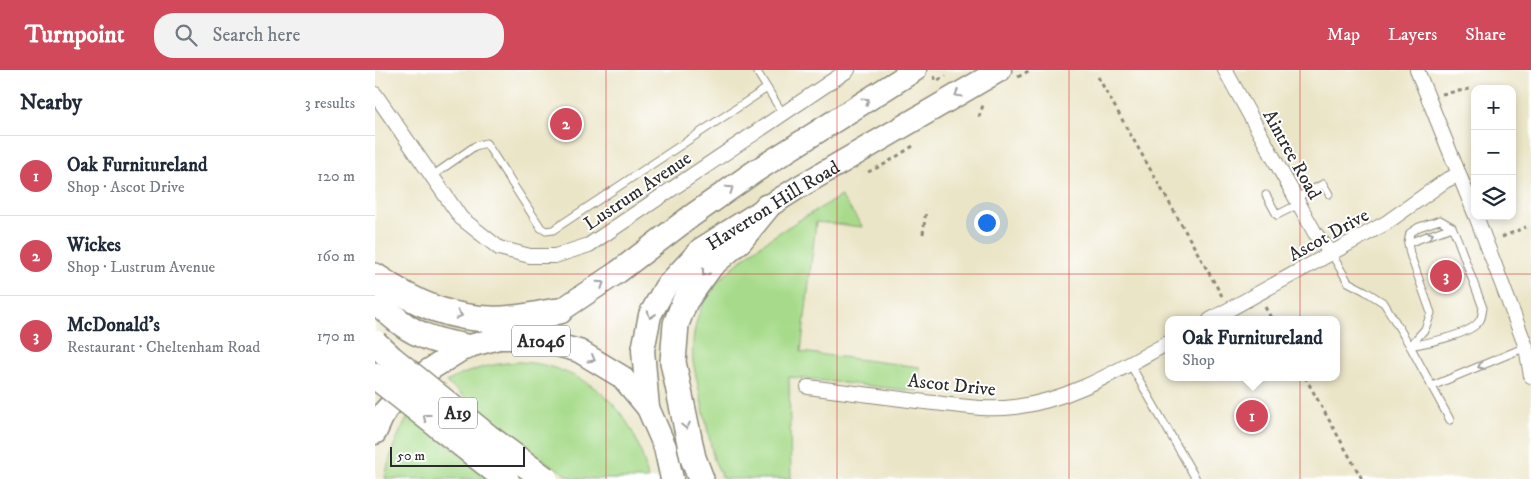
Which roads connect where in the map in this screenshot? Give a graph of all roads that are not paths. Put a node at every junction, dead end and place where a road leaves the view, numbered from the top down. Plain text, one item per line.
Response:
1 (756, 70) edge
2 (848, 70) edge
3 (915, 70) edge
4 (1000, 70) edge
5 (1225, 70) edge
6 (1417, 70) edge
7 (767, 88) junction
8 (375, 94) edge
9 (783, 114) junction
10 (1459, 174) junction
11 (432, 176) junction
12 (1329, 194) dead end
13 (1266, 195) dead end
14 (1297, 201) junction
15 (1471, 205) edge
16 (767, 207) junction
17 (1477, 220) edge
18 (1452, 227) junction
19 (1408, 243) junction
20 (1331, 253) junction
21 (375, 276) edge
22 (375, 300) edge
23 (560, 310) junction
24 (1217, 316) edge
25 (499, 338) junction
26 (375, 343) edge
27 (1165, 345) edge
28 (1410, 346) junction
29 (466, 347) junction
30 (1526, 347) junction
31 (1130, 364) junction
32 (375, 376) edge
33 (1531, 376) edge
34 (1432, 386) junction
35 (808, 387) dead end
36 (648, 408) junction
37 (1450, 420) dead end
38 (375, 432) edge
39 (506, 479) edge
40 (545, 479) edge
41 (672, 479) edge
42 (701, 479) edge
43 (1196, 479) edge

1 - 7 lane
2 - 9 street, Lustrum Avenue
23 -> 3 main road, Haverton Hill Road / A1046
4 -> 16 main road, Haverton Hill Road / A1046
5 - 14 street, Aintree Road
6 - 10 street
7 - 9 lane
7 - 11 lane
8 - 11 street, Lustrum Avenue
9 - 11 street, Lustrum Avenue
10 - 15 street
10 - 20 street, Ascot Drive
12 - 14 lane
13 - 14 lane
14 - 20 street, Aintree Road
16 -> 36 main road, Haverton Hill Road / A1046
16 -> 42 highway, A1046
17 - 30 street
19 -> 18 lane
18 - 19 lane
18 - 28 lane
19 - 28 lane
20 - 24 street, Ascot Drive
20 - 28 lane
21 -> 23 highway
22 - 29 highway
23 - 25 main road, Haverton Hill Road / A1046
25 - 29 main road, A1046
25 -> 36 main road, A1046
26 - 40 highway, A19, bridge
27 - 31 street, Ascot Drive
28 - 34 lane
29 - 38 main road, A1046
30 - 33 street
30 -> 34 lane
31 - 35 street, Ascot Drive
31 - 43 lane
39 -> 32 highway, A19, bridge
34 - 37 lane
36 - 41 main road, A1046

